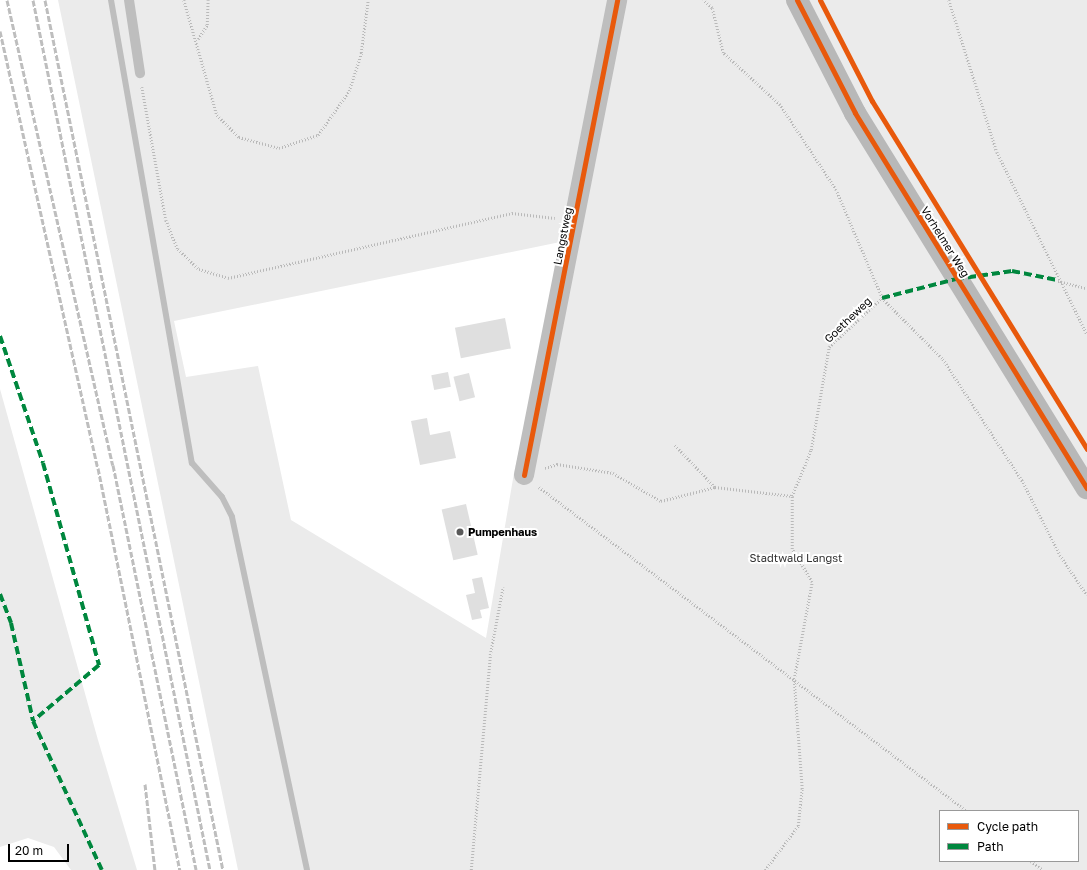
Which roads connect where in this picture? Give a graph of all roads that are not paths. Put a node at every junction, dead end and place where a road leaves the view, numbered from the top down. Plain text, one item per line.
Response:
1 (129, 0) edge
2 (617, 0) edge
3 (797, 0) edge
4 (140, 73) road end
5 (524, 475) road end
6 (1087, 488) edge

1 - 4 lane
2 - 5 street, Langstweg
3 - 6 street, Vorhelmer Weg

